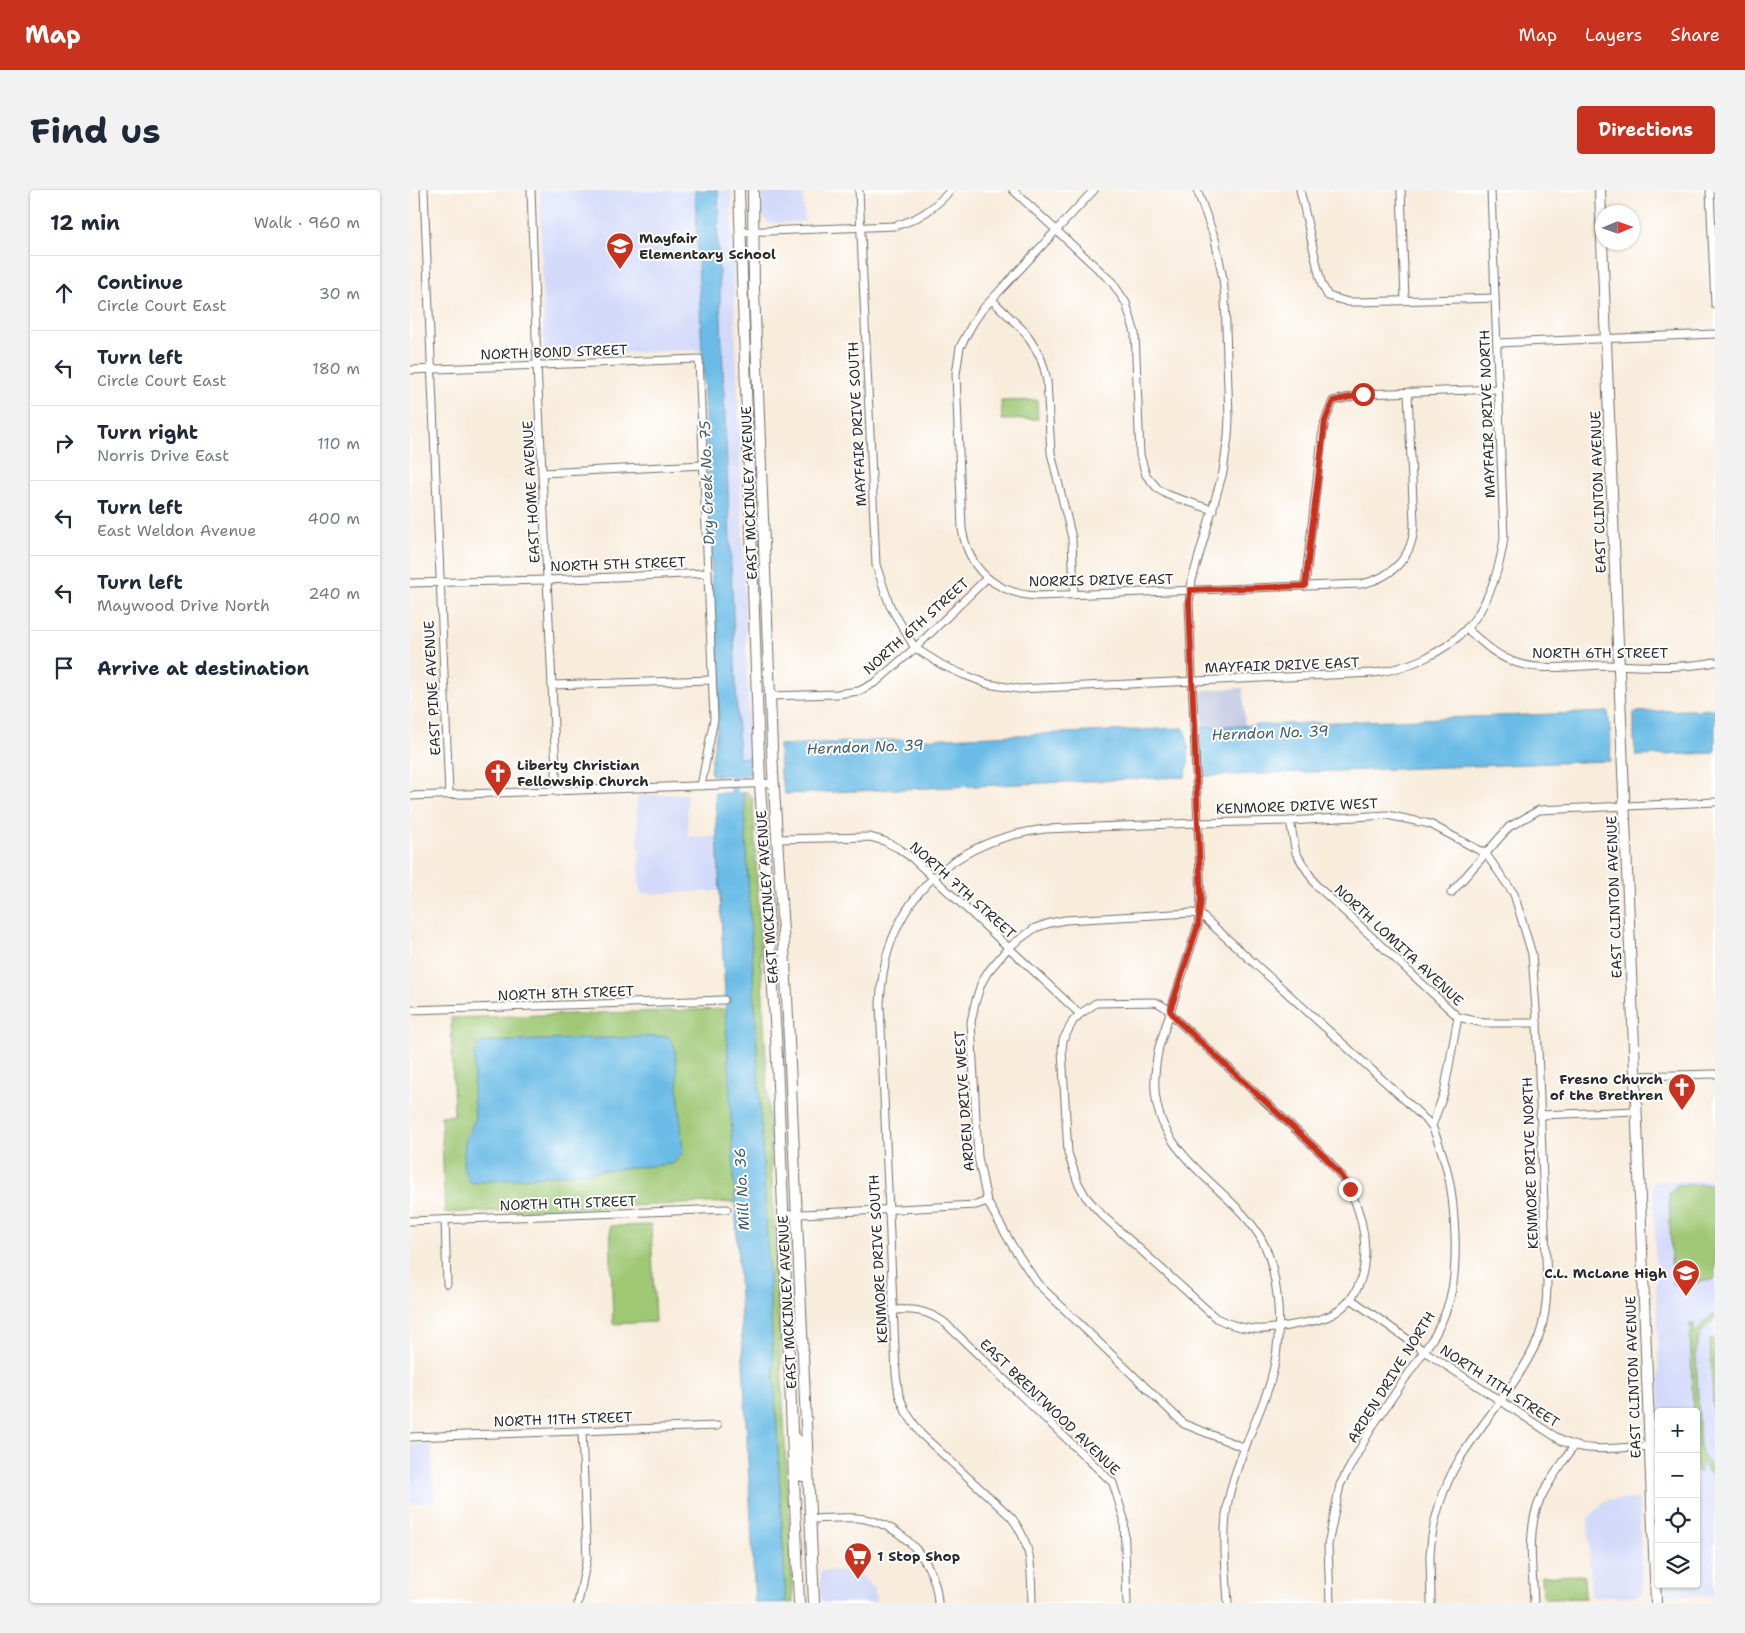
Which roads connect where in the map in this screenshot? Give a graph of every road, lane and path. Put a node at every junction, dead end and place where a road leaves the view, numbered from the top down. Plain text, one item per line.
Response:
1 (424, 190) edge
2 (531, 190) edge
3 (739, 190) edge
4 (752, 190) edge
5 (858, 190) edge
6 (951, 190) edge
7 (1013, 190) edge
8 (1094, 190) edge
9 (1197, 190) edge
10 (1300, 190) edge
11 (1401, 190) edge
12 (1491, 190) edge
13 (1600, 190) edge
14 (1710, 190) edge
15 (860, 228) junction
16 (1056, 230) junction
17 (740, 232) junction
18 (754, 232) junction
19 (1495, 298) junction
20 (992, 300) junction
21 (1406, 300) junction
22 (1715, 304) edge
23 (1715, 334) edge
24 (1606, 338) junction
25 (1497, 344) junction
26 (537, 365) junction
27 (430, 369) junction
28 (410, 370) edge
29 (1499, 389) junction
30 (1408, 393) junction
31 (704, 465) junction
32 (542, 473) junction
33 (1213, 510) junction
34 (708, 573) junction
35 (987, 578) junction
36 (547, 580) junction
37 (440, 582) junction
38 (410, 583) edge
39 (1305, 586) junction
40 (1190, 590) junction
41 (1074, 594) junction
42 (753, 607) junction
43 (1467, 629) junction
44 (915, 648) junction
45 (1715, 662) edge
46 (1620, 666) junction
47 (712, 680) junction
48 (1192, 680) junction
49 (552, 685) junction
50 (770, 696) junction
51 (774, 783) junction
52 (760, 784) junction
53 (701, 786) junction
54 (557, 792) junction
55 (449, 794) junction
56 (410, 796) edge
57 (1715, 802) edge
58 (1624, 806) junction
59 (1290, 821) junction
60 (1198, 823) junction
61 (777, 839) junction
62 (1486, 854) junction
63 (933, 877) junction
64 (1451, 893) dead end
65 (767, 901) junction
66 (1200, 914) junction
67 (1008, 948) junction
68 (785, 965) junction
69 (724, 1000) dead end
70 (410, 1010) edge
71 (1170, 1011) junction
72 (1080, 1014) junction
73 (1458, 1017) junction
74 (1537, 1023) junction
75 (1715, 1074) edge
76 (1635, 1076) junction
77 (1636, 1111) junction
78 (1540, 1115) junction
79 (1432, 1126) junction
80 (987, 1201) junction
81 (727, 1210) dead end
82 (889, 1210) junction
83 (797, 1214) junction
84 (783, 1215) junction
85 (445, 1220) junction
86 (410, 1222) edge
87 (448, 1284) dead end
88 (1352, 1299) junction
89 (893, 1310) junction
90 (1279, 1328) junction
91 (1424, 1350) junction
92 (1500, 1400) junction
93 (792, 1424) junction
94 (717, 1426) dead end
95 (582, 1431) junction
96 (410, 1437) edge
97 (1650, 1446) junction
98 (1574, 1447) junction
99 (1245, 1448) junction
100 (809, 1484) junction
101 (811, 1519) junction
102 (578, 1603) edge
103 (800, 1603) edge
104 (814, 1603) edge
105 (938, 1603) edge
106 (1032, 1603) edge
107 (1127, 1603) edge
108 (1228, 1603) edge
109 (1330, 1603) edge
110 (1432, 1603) edge
111 (1534, 1603) edge
112 (1656, 1603) edge

1 - 27 street, EAST PINE AVENUE
2 - 26 street, EAST HOME AVENUE
3 - 17 main road, EAST MCKINLEY AVENUE
4 - 18 main road, EAST MCKINLEY AVENUE
5 - 15 street, MAYFAIR DRIVE SOUTH
6 - 15 street
7 - 16 street
8 - 16 street
9 - 33 street
10 - 21 street
11 - 21 street
12 - 19 street, MAYFAIR DRIVE NORTH
13 - 24 main road, EAST CLINTON AVENUE
14 - 22 street
15 - 18 street
15 - 44 street, MAYFAIR DRIVE SOUTH
16 - 20 street
16 - 33 street
17 - 18 street
17 - 42 main road, EAST MCKINLEY AVENUE
18 - 50 main road, EAST MCKINLEY AVENUE
19 - 21 street
19 - 25 street, MAYFAIR DRIVE NORTH
20 - 35 street
20 - 41 street
23 - 24 street
24 - 25 street
24 - 46 main road, EAST CLINTON AVENUE
25 - 29 street, MAYFAIR DRIVE NORTH
26 - 27 street, NORTH BOND STREET
26 - 31 street, NORTH BOND STREET
26 - 32 street, EAST HOME AVENUE
27 - 28 street, NORTH BOND STREET
27 - 37 street, EAST PINE AVENUE
29 - 30 street
29 - 43 street, MAYFAIR DRIVE NORTH
30 - 39 street
30 - 39 street, NORRIS DRIVE EAST
31 - 32 street
31 - 34 street
32 - 36 street, EAST HOME AVENUE
33 - 40 street
34 - 36 street, NORTH 5TH STREET
34 - 47 street
35 - 41 street, NORRIS DRIVE EAST
35 - 44 street, NORTH 6TH STREET
36 - 37 street, NORTH 5TH STREET
36 - 49 street, EAST HOME AVENUE
37 - 38 street, NORTH 5TH STREET
37 - 55 street, EAST PINE AVENUE
39 - 40 street, NORRIS DRIVE EAST
40 - 41 street, NORRIS DRIVE EAST
40 - 48 street
42 - 50 main road
42 - 52 main road, EAST MCKINLEY AVENUE
43 - 46 street, NORTH 6TH STREET
43 - 48 street, MAYFAIR DRIVE EAST
44 - 48 street, MAYFAIR DRIVE EAST
44 - 50 street, NORTH 6TH STREET
45 - 46 street, NORTH 6TH STREET
46 - 58 main road, EAST CLINTON AVENUE
47 - 49 street
47 - 53 street
48 - 60 street
49 - 54 street, EAST HOME AVENUE
50 - 51 main road, EAST MCKINLEY AVENUE
51 - 52 street
51 - 61 main road, EAST MCKINLEY AVENUE
52 - 53 street
52 - 65 main road, EAST MCKINLEY AVENUE
53 - 54 street
54 - 55 street
55 - 56 street
57 - 58 street
58 - 62 street
58 - 76 main road, EAST CLINTON AVENUE
59 - 60 street, KENMORE DRIVE WEST
59 - 62 street, KENMORE DRIVE WEST
59 - 73 street, NORTH LOMITA AVENUE
60 - 63 street, KENMORE DRIVE WEST
60 - 66 street
61 - 63 street, NORTH 7TH STREET
61 - 68 main road, EAST MCKINLEY AVENUE
62 - 64 street
62 - 74 street, KENMORE DRIVE NORTH
63 - 67 street, NORTH 7TH STREET
63 - 82 street, KENMORE DRIVE SOUTH
65 - 68 main road
65 - 84 main road, EAST MCKINLEY AVENUE
66 - 67 street, ARDEN DRIVE WEST
66 - 71 street
66 - 79 street
67 - 72 street, NORTH 7TH STREET
67 - 80 street, ARDEN DRIVE WEST
68 - 83 main road, EAST MCKINLEY AVENUE
69 - 70 street, NORTH 8TH STREET
71 - 72 street
71 - 88 street
71 - 90 street
72 - 90 street
73 - 74 street, NORTH LOMITA AVENUE
73 - 79 street
74 - 78 street, KENMORE DRIVE NORTH
75 - 76 street
76 - 77 main road, EAST CLINTON AVENUE
77 - 78 street
77 - 97 main road, EAST CLINTON AVENUE
78 - 92 street, KENMORE DRIVE NORTH
79 - 91 street, ARDEN DRIVE NORTH
80 - 82 street
80 - 99 street, ARDEN DRIVE WEST
81 - 85 street, NORTH 9TH STREET
82 - 83 street
82 - 89 street, KENMORE DRIVE SOUTH
83 - 84 street
83 - 100 main road, EAST MCKINLEY AVENUE
84 - 93 main road, EAST MCKINLEY AVENUE
85 - 86 street, NORTH 9TH STREET
85 - 87 street
88 - 90 street
88 - 91 street, NORTH 11TH STREET
89 - 106 street, KENMORE DRIVE SOUTH
89 - 107 street, EAST BRENTWOOD AVENUE
90 - 99 street
91 - 92 street, NORTH 11TH STREET
91 - 109 street, ARDEN DRIVE NORTH
92 - 98 street, NORTH 11TH STREET
92 - 110 street, KENMORE DRIVE NORTH
93 - 100 main road
93 - 103 main road, EAST MCKINLEY AVENUE
94 - 95 street, NORTH 11TH STREET
95 - 96 street, NORTH 11TH STREET
95 - 102 street
97 - 98 street, NORTH 11TH STREET
97 - 112 main road, EAST CLINTON AVENUE
98 - 111 street
99 - 108 street
100 - 101 main road, EAST MCKINLEY AVENUE
101 - 104 main road, EAST MCKINLEY AVENUE
101 - 105 street

